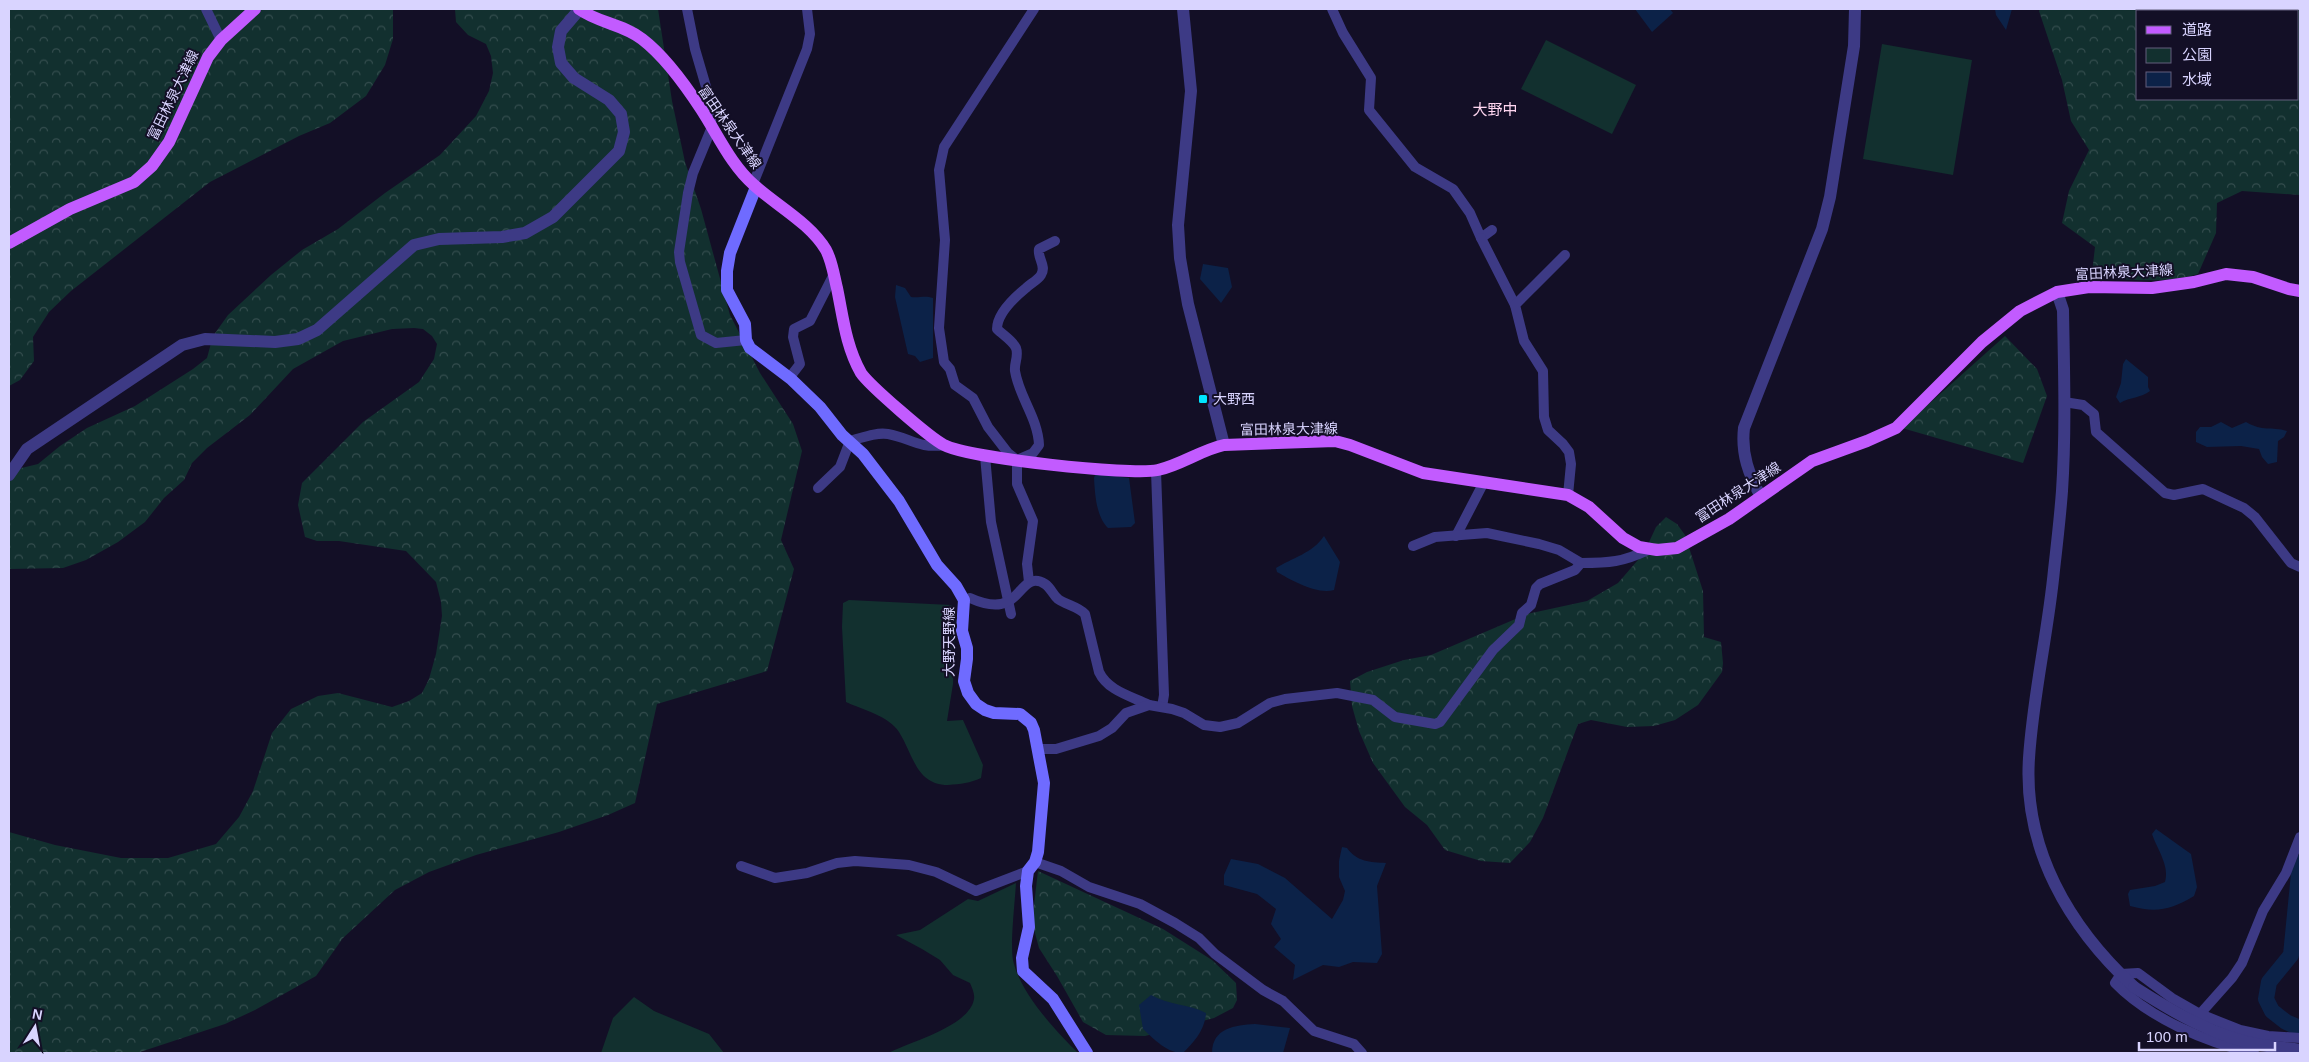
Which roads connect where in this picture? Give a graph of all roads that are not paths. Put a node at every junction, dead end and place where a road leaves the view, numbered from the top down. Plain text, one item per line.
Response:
1 (206, 9) edge
2 (255, 9) edge
3 (579, 9) edge
4 (687, 9) edge
5 (807, 9) edge
6 (1034, 9) edge
7 (1183, 9) edge
8 (1332, 9) edge
9 (1855, 9) edge
10 (221, 40) junction
11 (712, 126) junction
12 (754, 186) junction
13 (1492, 230) dead end
14 (1481, 238) junction
15 (1055, 241) dead end
16 (9, 243) edge
17 (1565, 255) dead end
18 (834, 274) junction
19 (2300, 290) edge
20 (2057, 292) junction
21 (1515, 305) junction
22 (746, 340) junction
23 (790, 377) junction
24 (2064, 402) junction
25 (850, 441) junction
26 (945, 445) junction
27 (1224, 445) junction
28 (985, 456) junction
29 (1017, 460) junction
30 (1156, 471) junction
31 (9, 475) edge
32 (1484, 482) junction
33 (818, 488) dead end
34 (1568, 495) junction
35 (1761, 497) junction
36 (1456, 536) junction
37 (1412, 546) dead end
38 (1648, 550) junction
39 (1581, 563) junction
40 (2300, 567) edge
41 (1029, 582) junction
42 (970, 598) dead end
43 (1008, 602) junction
44 (1011, 614) dead end
45 (1149, 705) junction
46 (1162, 707) junction
47 (1037, 748) junction
48 (1056, 749) junction
49 (1041, 768) junction
50 (2300, 837) edge
51 (741, 866) dead end
52 (1031, 867) junction
53 (2121, 974) junction
54 (2200, 1014) junction
55 (2299, 1042) edge
56 (1087, 1053) edge
57 (1362, 1053) edge
58 (2254, 1053) edge
59 (2290, 1053) edge

1 - 10 street
2 - 10 main road, 富田林泉大津線
3 - 11 main road, 富田林泉大津線
3 - 31 street
4 - 11 street
5 - 12 street
6 - 29 street
7 - 27 street
8 - 14 street
9 - 35 street
10 - 16 main road, 富田林泉大津線
11 - 12 main road, 富田林泉大津線
11 - 22 street
12 - 18 main road, 富田林泉大津線
12 - 22 main road
13 - 14 street
14 - 21 street
15 - 29 street
17 - 21 street
18 - 23 street
18 - 26 main road, 富田林泉大津線
19 - 20 main road, 富田林泉大津線
20 - 24 street
20 - 35 main road, 富田林泉大津線
21 - 34 street
22 - 23 main road, 大野天野線
23 - 25 main road, 大野天野線
24 - 40 street
24 - 53 street
25 - 26 street
25 - 33 street
25 - 47 main road, 大野天野線
26 - 28 main road, 富田林泉大津線
27 - 30 main road, 富田林泉大津線
27 - 32 main road, 富田林泉大津線
28 - 29 main road, 富田林泉大津線
28 - 43 street
29 - 30 main road, 富田林泉大津線
29 - 41 street
30 - 46 street
32 - 34 main road, 富田林泉大津線
32 - 36 street
34 - 38 main road, 富田林泉大津線
35 - 38 main road, 富田林泉大津線
36 - 37 street
36 - 39 street
38 - 39 street
39 - 46 street
41 - 43 street
41 - 45 street
42 - 43 street
43 - 44 street
45 - 46 street
45 - 48 street
47 - 48 street
47 - 49 main road, 大野天野線
48 - 49 street
49 - 52 main road, 大野天野線
50 - 54 street
51 - 52 street
52 - 56 main road, 大野天野線
52 - 57 street
53 - 54 street
53 - 55 street, bridge
53 - 58 street
54 - 55 street
55 - 59 street

